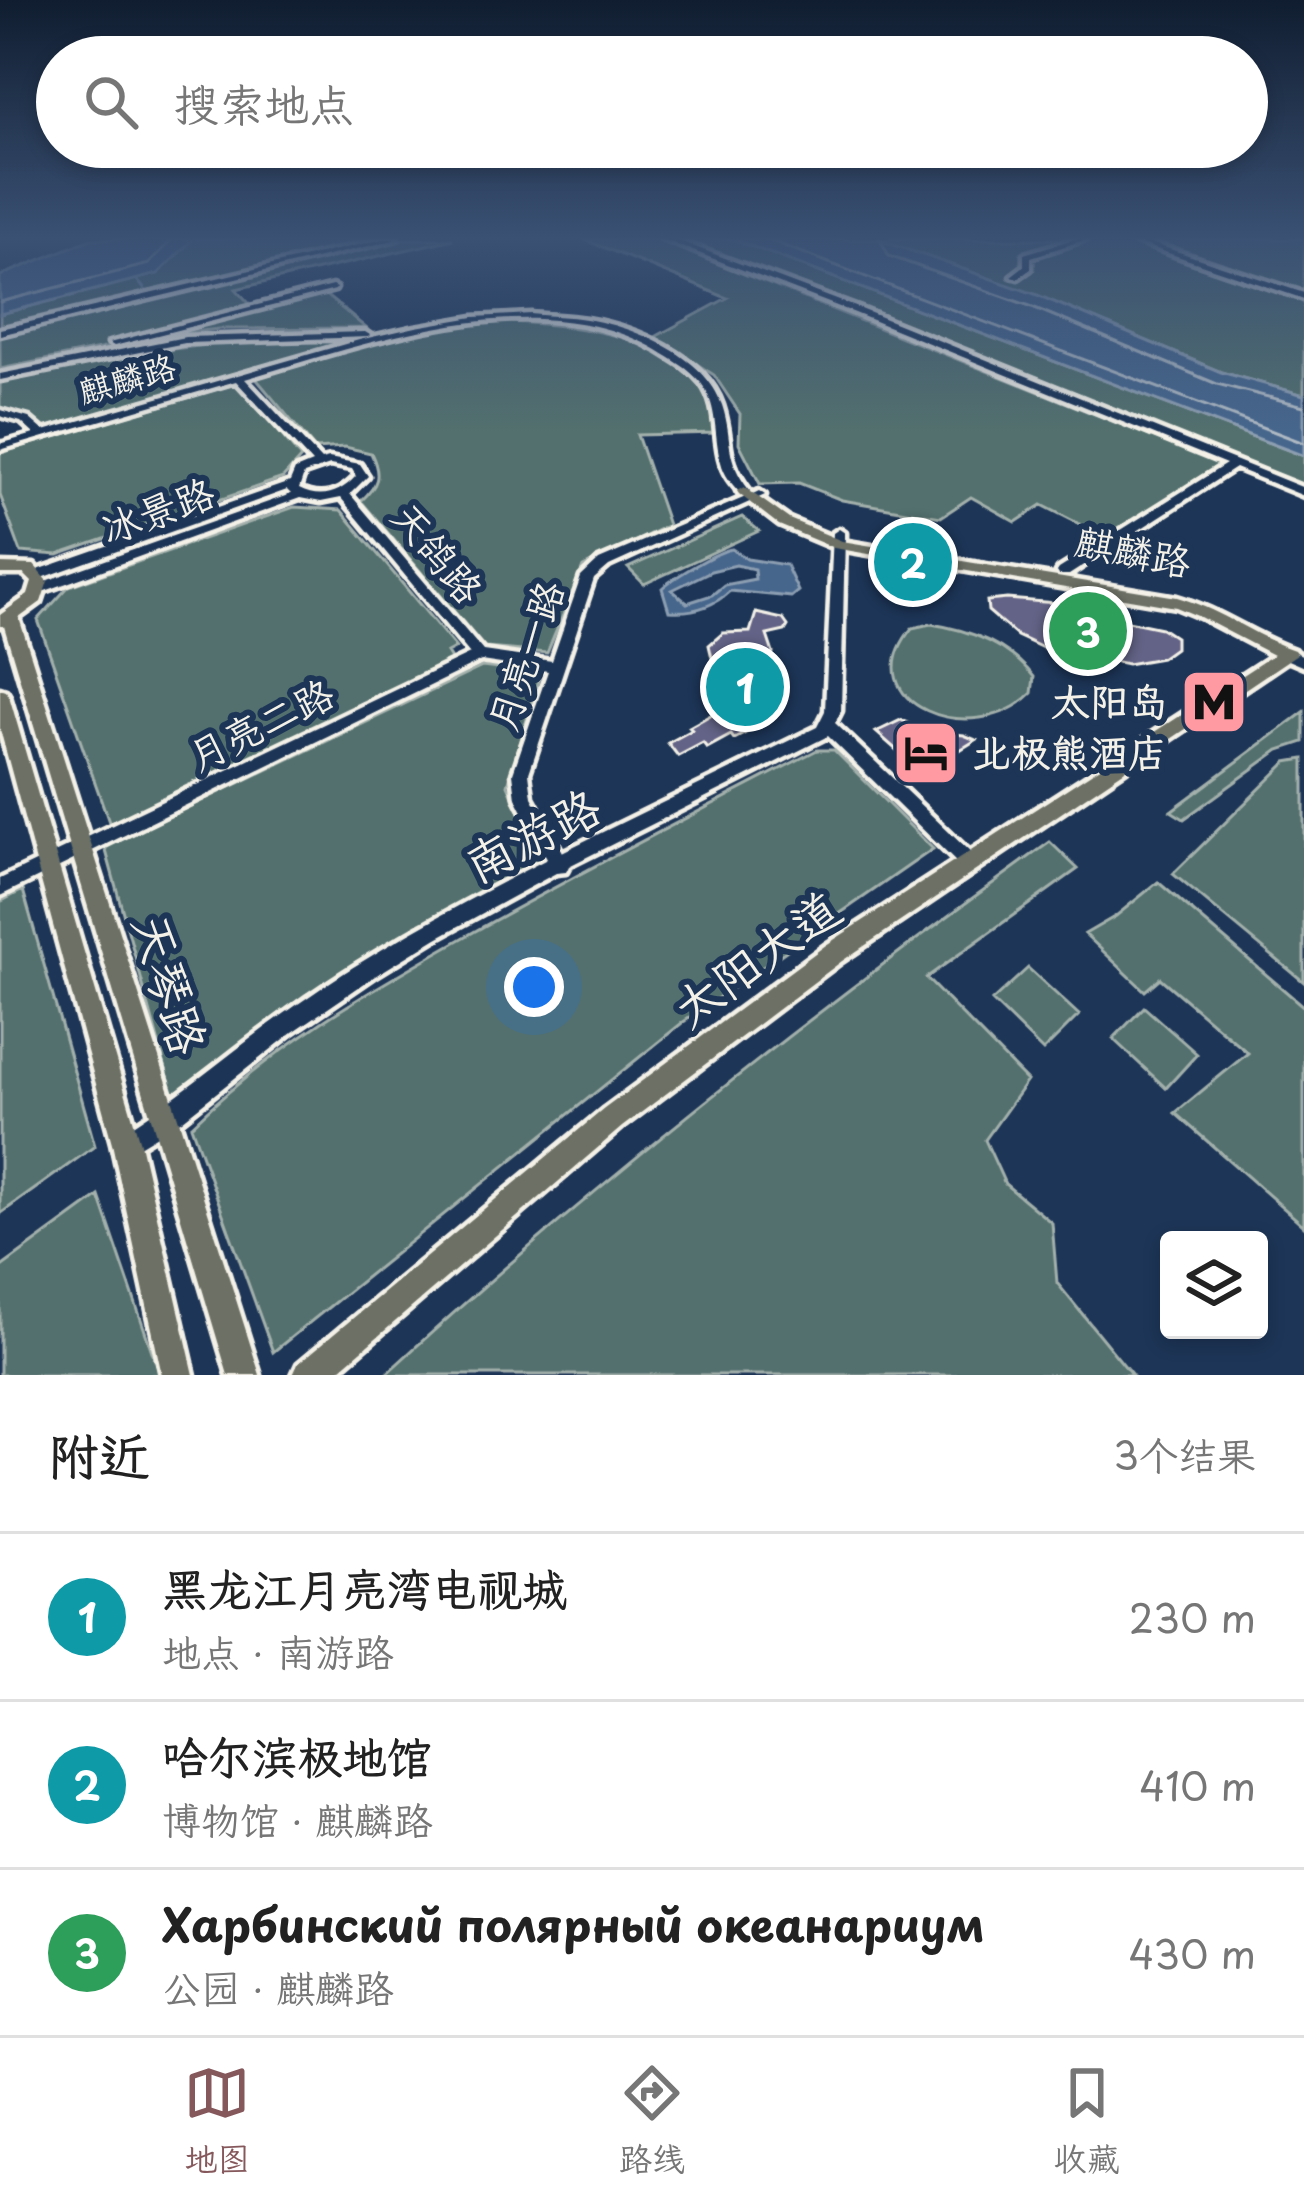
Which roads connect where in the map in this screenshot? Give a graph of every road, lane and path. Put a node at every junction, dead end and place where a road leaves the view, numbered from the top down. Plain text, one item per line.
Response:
1 (122, 303) edge
2 (272, 303) edge
3 (837, 303) edge
4 (0, 332) edge
5 (383, 336) junction
6 (52, 366) junction
7 (0, 377) edge
8 (238, 377) junction
9 (0, 413) edge
10 (42, 435) junction
11 (0, 447) edge
12 (318, 463) junction
13 (1234, 464) junction
14 (294, 490) junction
15 (1304, 493) edge
16 (344, 494) junction
17 (751, 495) junction
18 (839, 539) junction
19 (0, 569) edge
20 (1064, 572) junction
21 (39, 581) junction
22 (5, 620) edge
23 (479, 656) junction
24 (1296, 658) edge
25 (557, 667) junction
26 (0, 696) edge
27 (828, 726) junction
28 (81, 849) junction
29 (968, 862) junction
30 (48, 866) junction
31 (560, 866) junction
32 (0, 888) edge
33 (164, 1121) junction
34 (126, 1143) junction
35 (178, 1375) edge
36 (244, 1375) edge
37 (309, 1375) edge

1 - 4 street
2 - 6 street
3 - 13 street
5 - 6 street
5 - 8 street, 麒麟路
5 - 17 street, 麒麟路
6 - 7 street
8 - 10 street, 麒麟路
8 - 12 street
9 - 10 street
10 - 11 street, 麒麟路
12 - 14 street
12 - 16 street
13 - 15 street
13 - 20 street
14 - 16 street
14 - 21 street, 冰景路
16 - 23 street, 天鸽路
17 - 18 main road, 麒麟路
17 - 25 street, 月亮一路
18 - 20 main road, 麒麟路
18 - 24 main road, 麒麟路
18 - 27 street
19 - 21 main road
20 - 24 main road, 麒麟路
21 - 22 main road
22 - 28 main road, 天琴路
23 - 25 street
23 - 28 street, 月亮二路
24 - 29 main road, 太阳大道
25 - 31 street, 月亮一路
26 - 30 main road, 天琴路
27 - 29 street
27 - 31 street, 南游路
28 - 30 street, 月亮二路
28 - 33 main road, 天琴路
29 - 37 main road, 太阳大道
30 - 32 street, 月亮二路
30 - 34 main road, 天琴路
31 - 33 street, 南游路
33 - 34 street, 南游路
33 - 36 main road, 天琴路
34 - 35 main road, 天琴路

